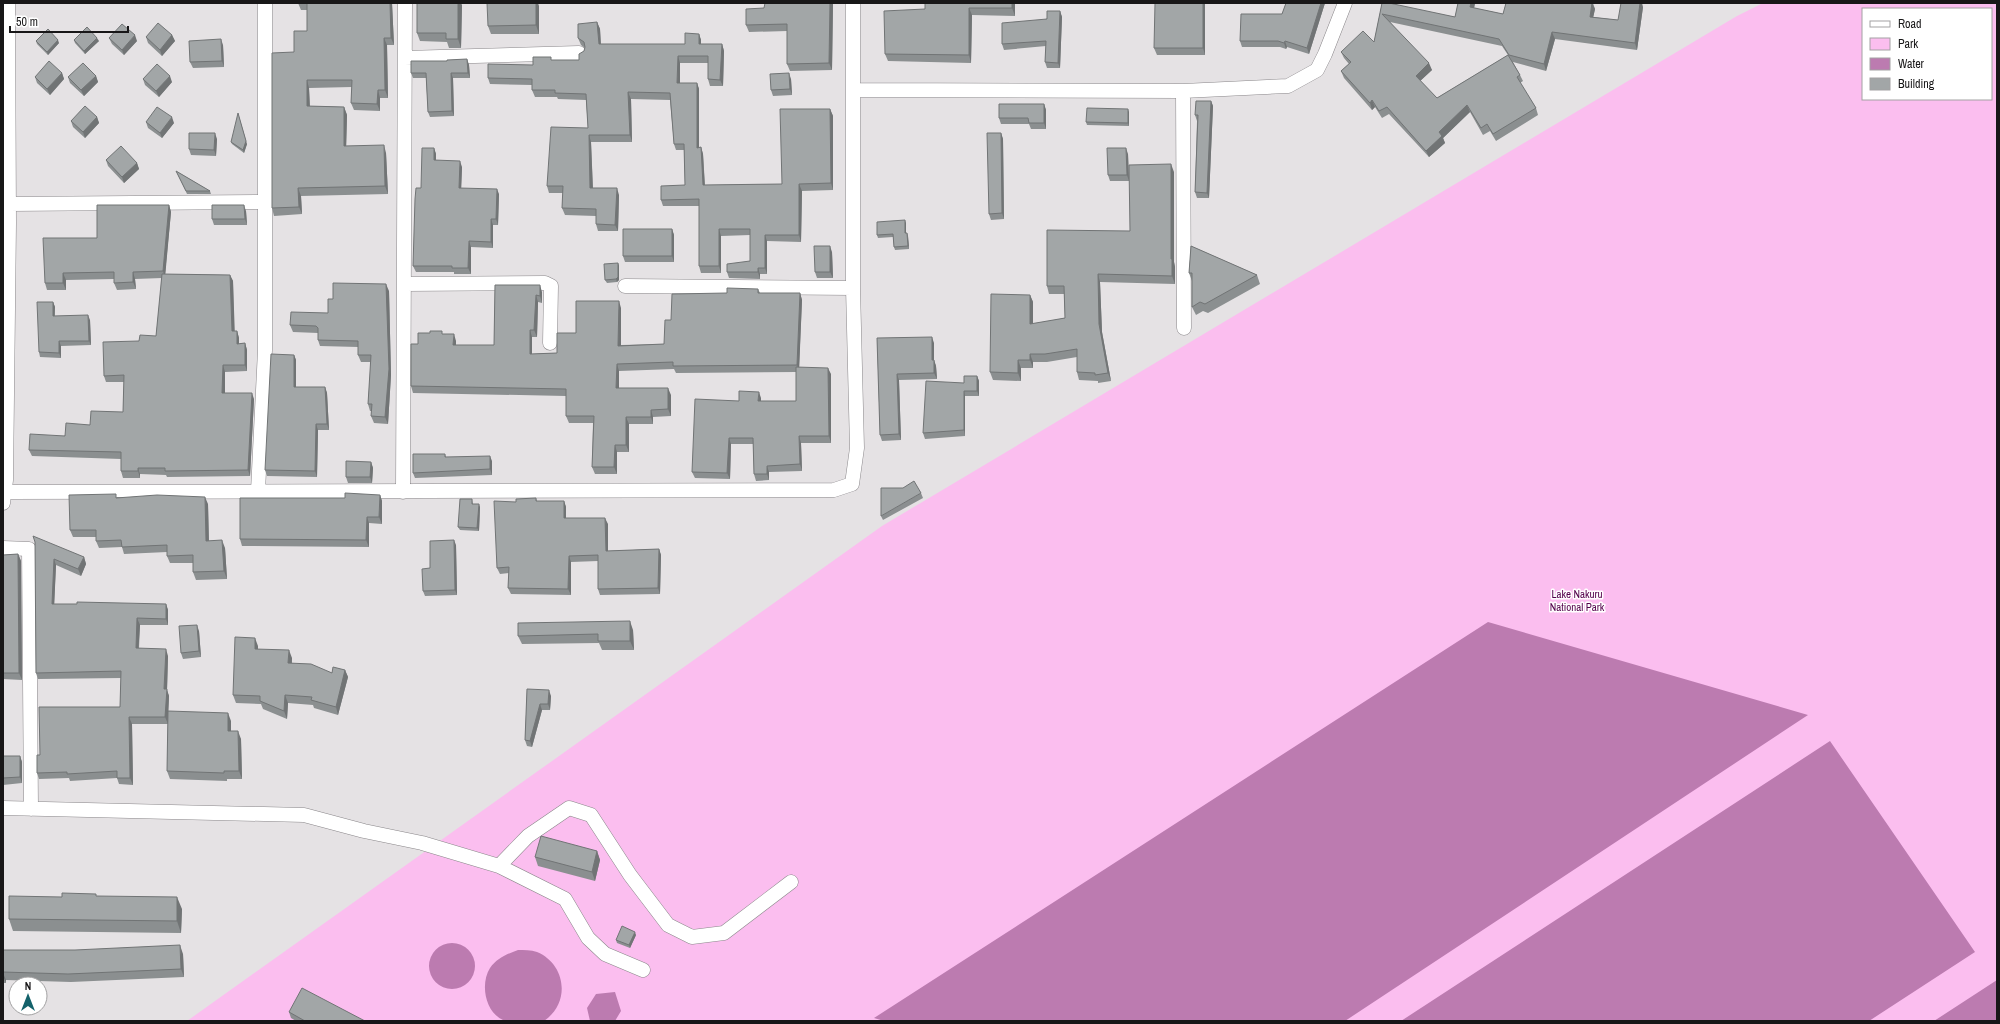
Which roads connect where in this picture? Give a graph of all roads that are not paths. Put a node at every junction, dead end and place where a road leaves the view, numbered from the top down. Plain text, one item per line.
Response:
1 (8, 3) edge
2 (265, 3) edge
3 (404, 3) edge
4 (853, 3) edge
5 (1345, 3) edge
6 (579, 53) edge
7 (404, 58) junction
8 (853, 90) junction
9 (1184, 91) junction
10 (265, 202) junction
11 (9, 204) junction
12 (6, 223) edge
13 (404, 284) junction
14 (625, 286) dead end
15 (853, 288) junction
16 (1184, 328) dead end
17 (550, 343) dead end
18 (258, 491) junction
19 (403, 492) junction
20 (4, 497) edge
21 (3, 548) edge
22 (3, 808) edge
23 (31, 809) junction
24 (499, 866) junction
25 (791, 882) dead end
26 (644, 970) dead end

1 - 11 street
2 - 10 street
3 - 7 street
4 - 8 street
5 - 9 street
6 - 7 street
7 - 13 street
8 - 9 street
8 - 15 street
9 - 16 street
10 - 11 street
10 - 18 street
11 - 12 street
12 - 20 street
13 - 17 street
13 - 19 street
14 - 15 street
15 - 19 street
18 - 19 street
18 - 20 street
21 - 23 street
22 - 23 street
23 - 24 street
24 - 25 street
24 - 26 street

